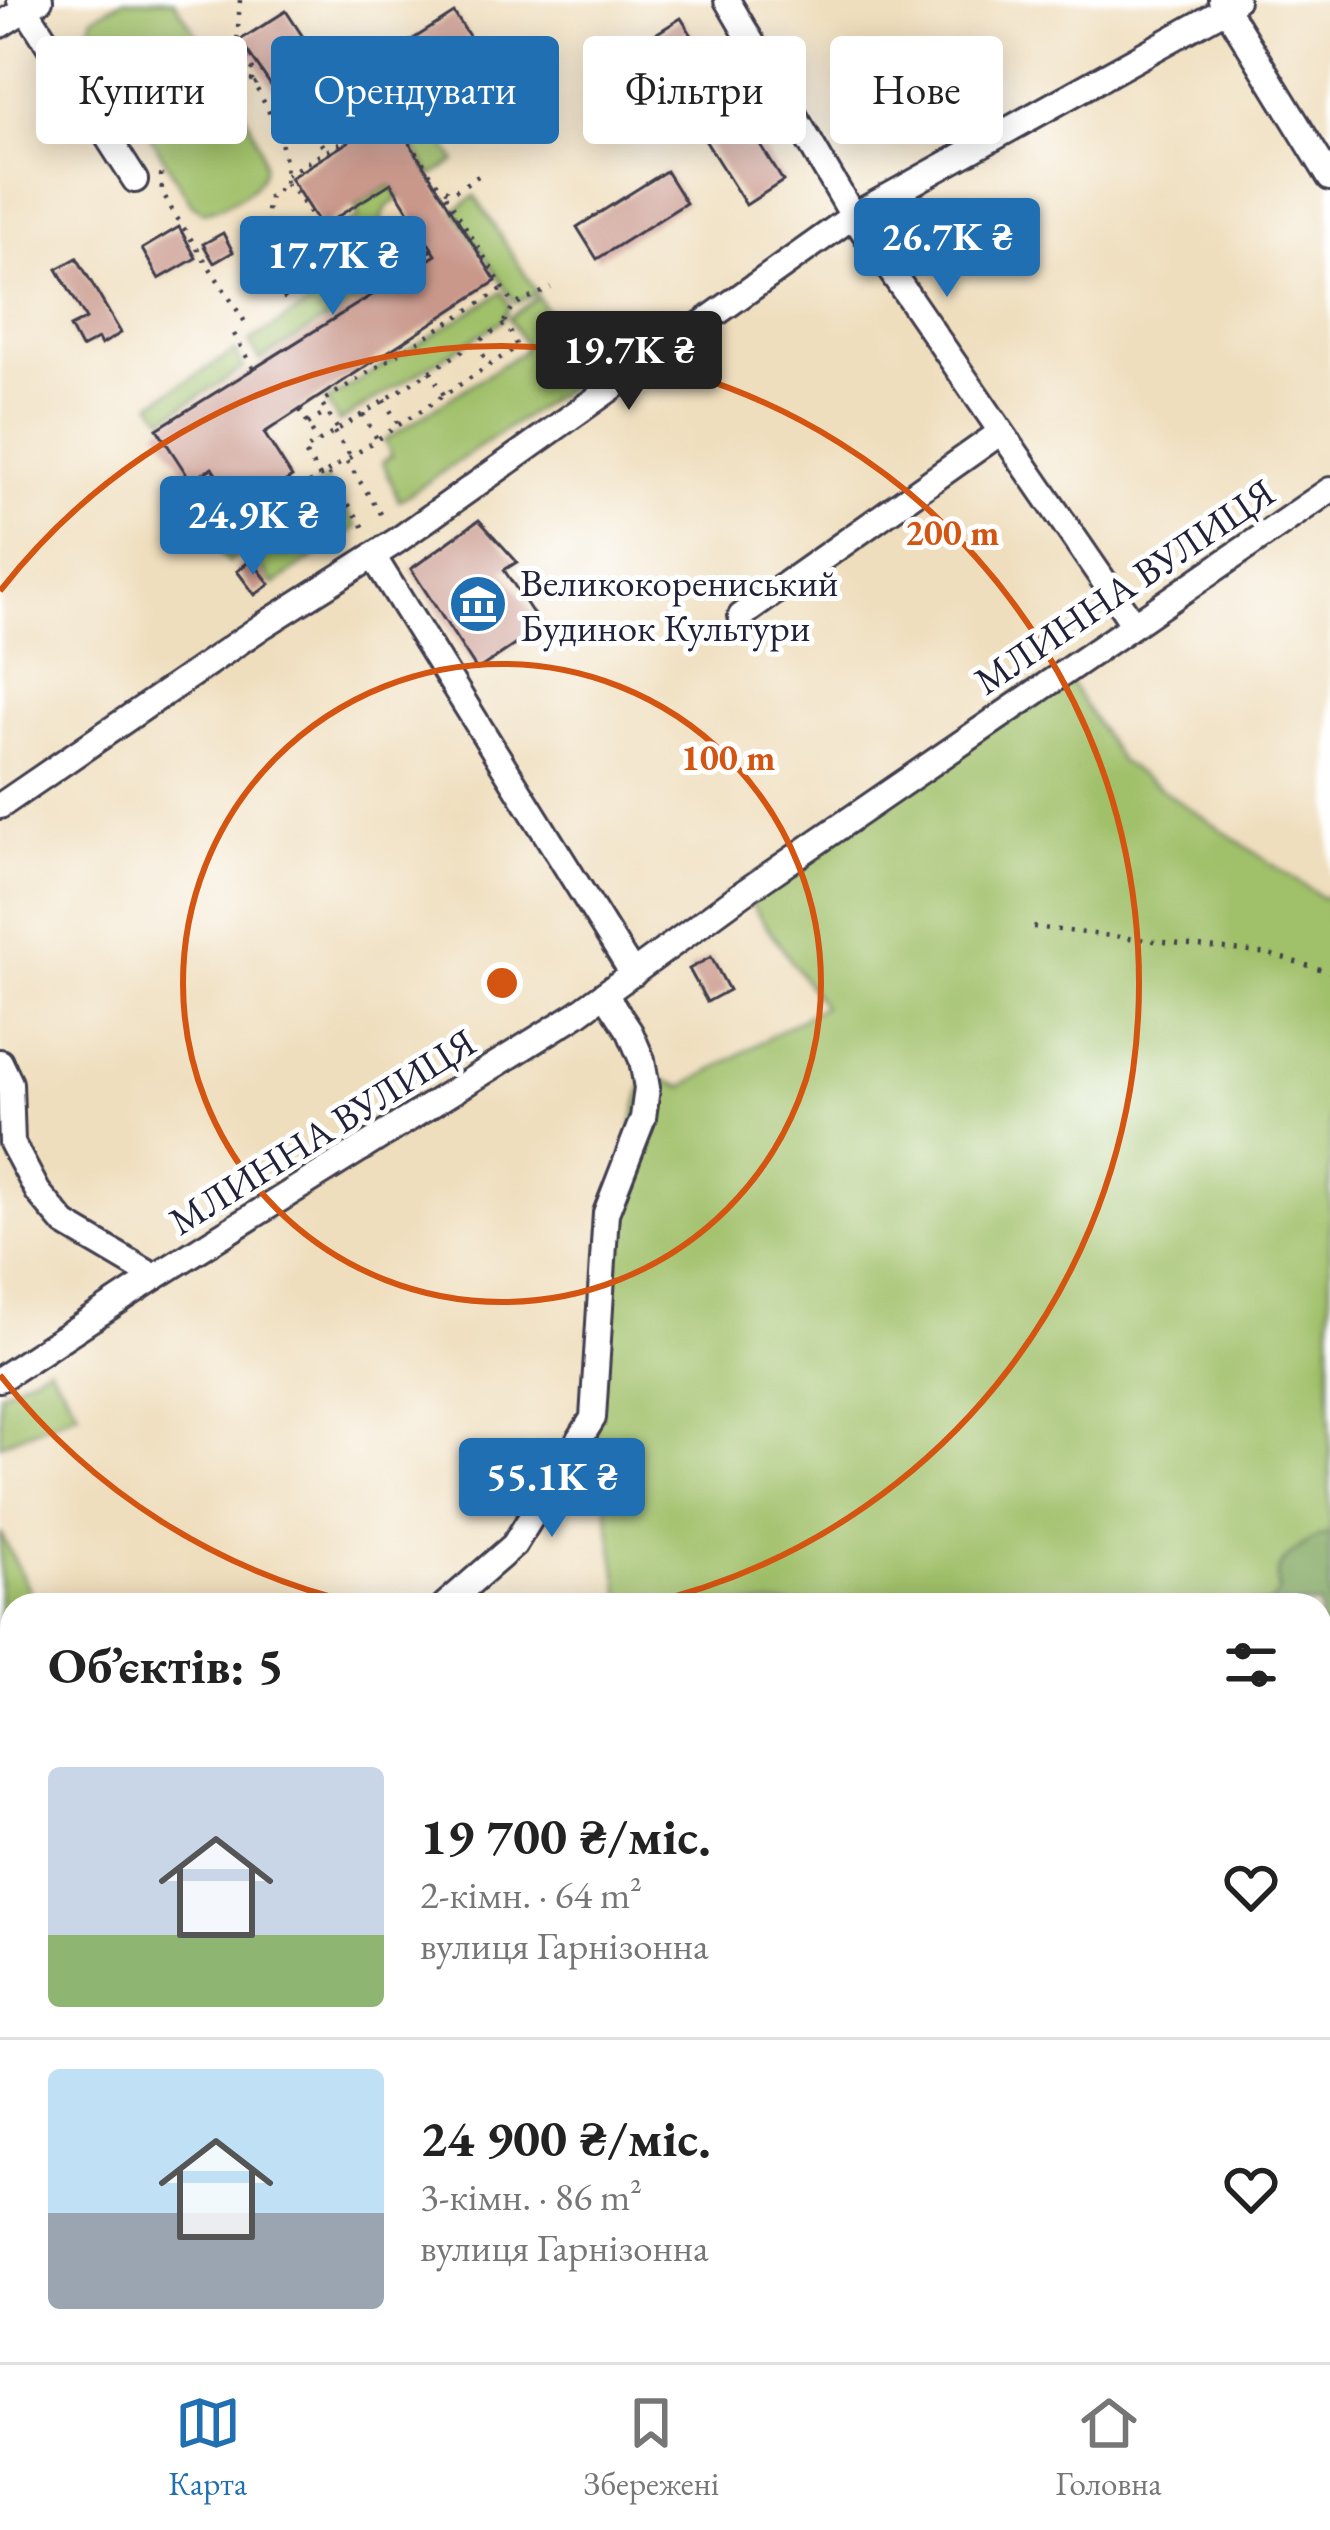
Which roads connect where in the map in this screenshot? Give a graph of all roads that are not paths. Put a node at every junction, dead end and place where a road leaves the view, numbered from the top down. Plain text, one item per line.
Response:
1 (727, 0) edge
2 (29, 3) edge
3 (1228, 3) edge
4 (0, 25) edge
5 (1330, 178) edge
6 (135, 180) dead end
7 (853, 216) junction
8 (1001, 432) junction
9 (1330, 490) edge
10 (384, 549) junction
11 (741, 616) dead end
12 (1132, 622) junction
13 (0, 806) edge
14 (634, 974) junction
15 (605, 994) junction
16 (0, 1062) edge
17 (155, 1277) junction
18 (0, 1379) edge
19 (459, 1593) edge

1 - 7 street
2 - 4 street
2 - 6 street
3 - 5 street
3 - 7 street
7 - 8 street
7 - 10 street
8 - 11 street
8 - 12 street
9 - 12 street, МЛИННА ВУЛИЦЯ
10 - 13 street
10 - 14 street
12 - 14 street, МЛИННА ВУЛИЦЯ
14 - 15 street, МЛИННА ВУЛИЦЯ
15 - 17 street, МЛИННА ВУЛИЦЯ
15 - 19 street
16 - 17 street
17 - 18 street, МЛИННА ВУЛИЦЯ

